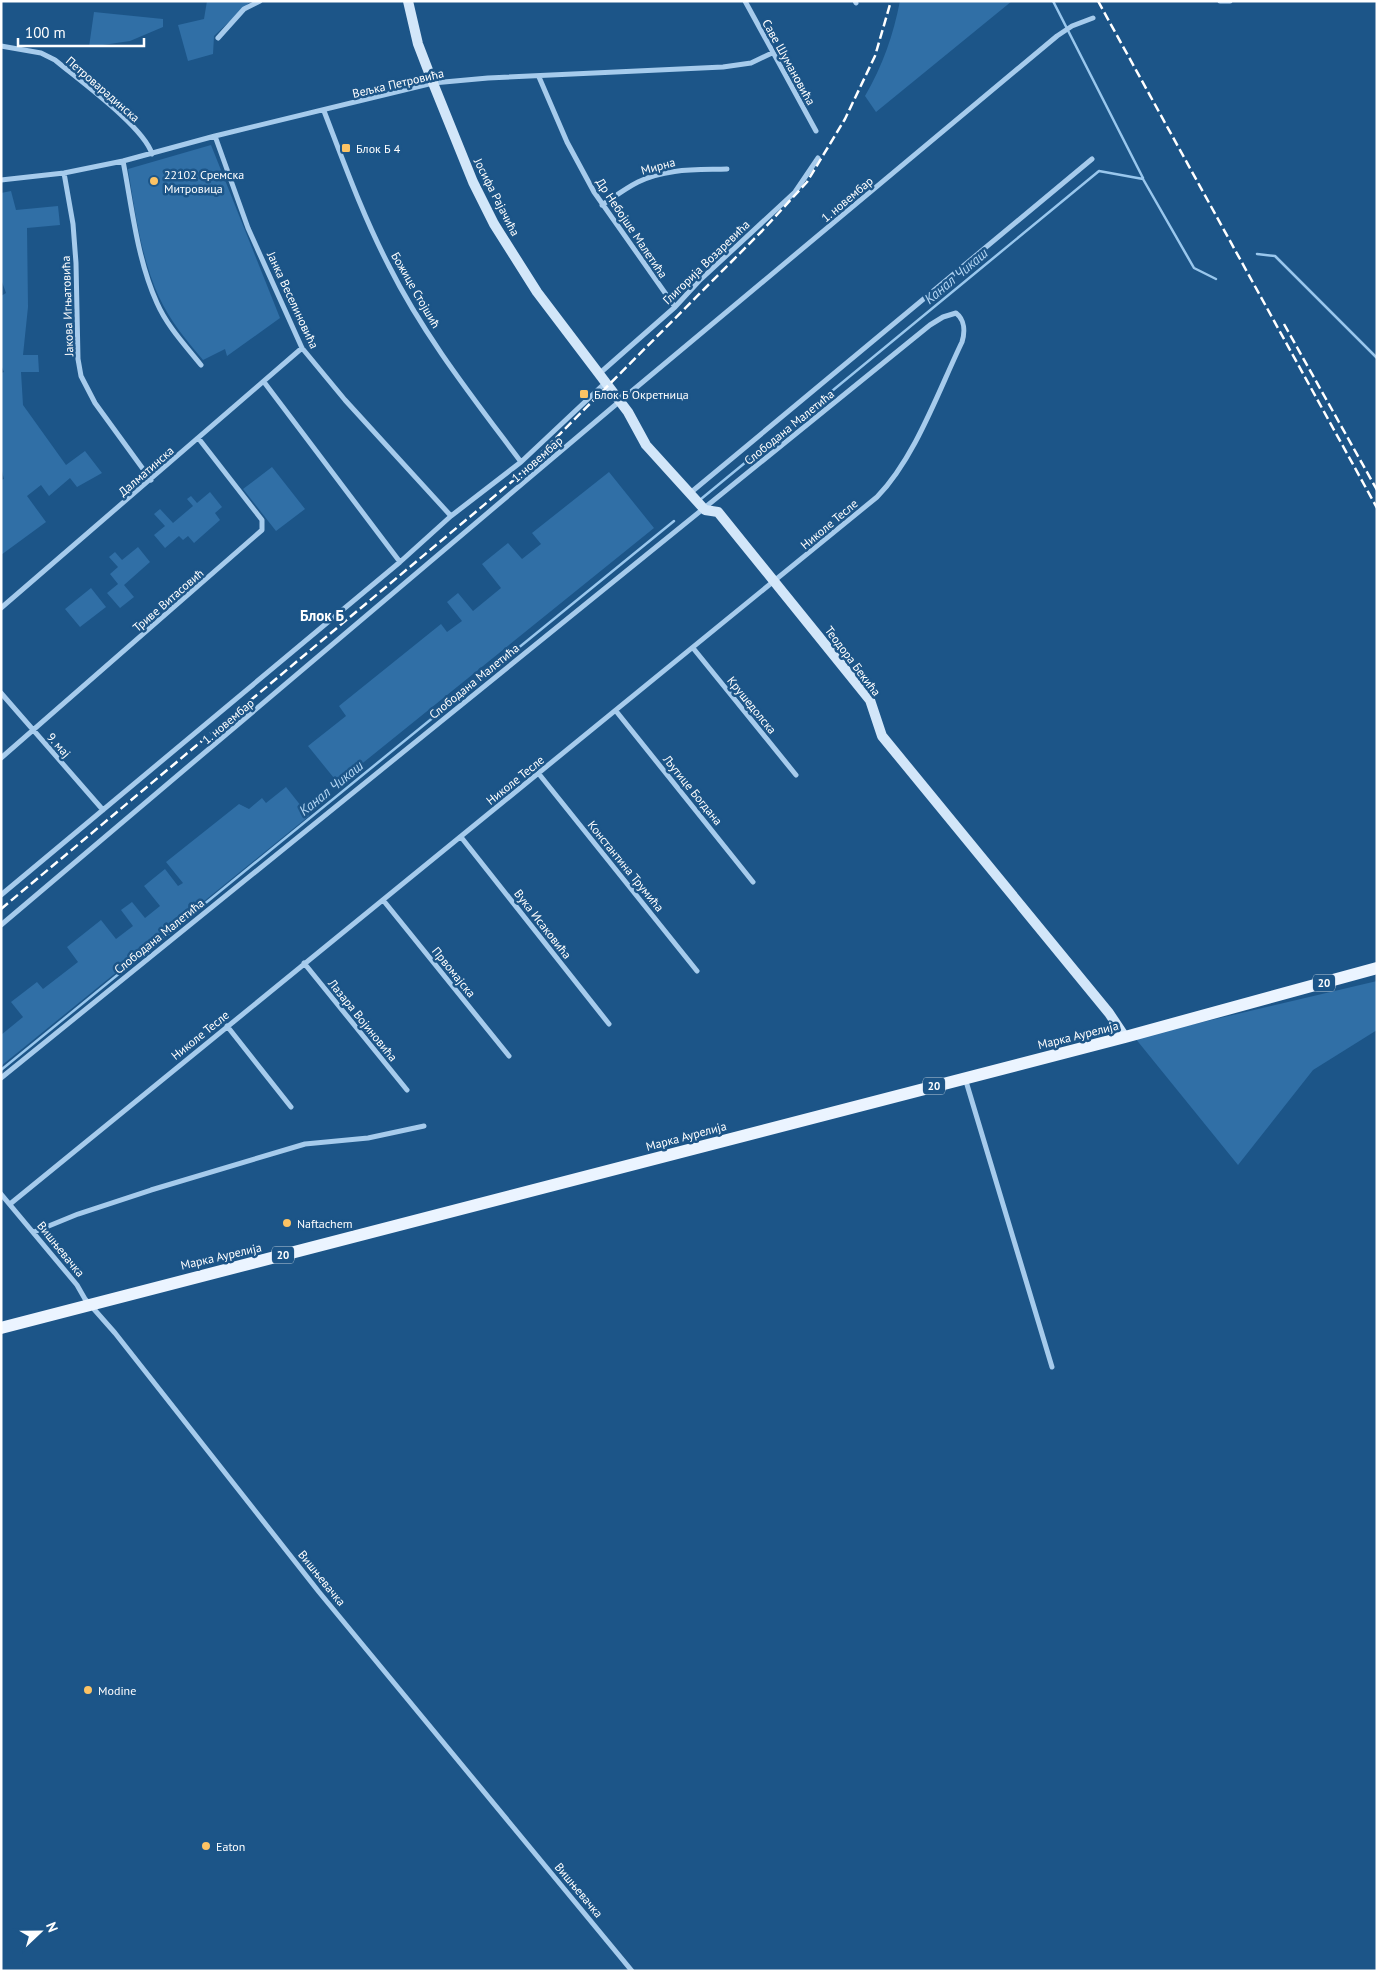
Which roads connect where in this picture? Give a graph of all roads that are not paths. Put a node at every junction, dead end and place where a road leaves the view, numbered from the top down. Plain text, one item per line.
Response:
1 (260, 1) edge
2 (408, 1) edge
3 (745, 1) edge
4 (1220, 1) edge
5 (1230, 1) edge
6 (1093, 18) dead end
7 (218, 38) dead end
8 (1, 46) edge
9 (772, 53) junction
10 (539, 77) junction
11 (433, 84) junction
12 (324, 111) junction
13 (816, 131) dead end
14 (215, 136) junction
15 (152, 154) junction
16 (818, 158) dead end
17 (1092, 160) dead end
18 (123, 161) junction
19 (727, 169) dead end
20 (64, 173) junction
21 (1, 180) edge
22 (602, 205) junction
23 (675, 307) junction
24 (962, 321) joint
25 (302, 348) junction
26 (201, 365) dead end
27 (600, 373) junction
28 (264, 382) junction
29 (606, 383) junction
30 (620, 401) junction
31 (199, 439) junction
32 (521, 462) junction
33 (151, 480) junction
34 (690, 495) junction
35 (703, 508) junction
36 (451, 516) junction
37 (400, 562) junction
38 (776, 582) junction
39 (1, 608) edge
40 (693, 648) junction
41 (1, 693) edge
42 (616, 711) junction
43 (33, 731) junction
44 (1, 758) edge
45 (540, 774) junction
46 (796, 775) dead end
47 (103, 810) junction
48 (461, 837) junction
49 (754, 882) dead end
50 (1, 895) edge
51 (383, 900) junction
52 (1, 926) edge
53 (304, 963) junction
54 (1377, 968) edge
55 (697, 971) dead end
56 (609, 1024) dead end
57 (227, 1026) junction
58 (1126, 1037) junction
59 (509, 1056) dead end
60 (1, 1078) edge
61 (965, 1078) junction
62 (407, 1090) dead end
63 (291, 1107) dead end
64 (424, 1126) dead end
65 (1, 1194) edge
66 (10, 1204) junction
67 (34, 1232) junction
68 (90, 1305) junction
69 (1, 1328) edge
70 (1052, 1367) dead end
71 (632, 1971) edge

1 - 7 street
2 - 11 street, Јосифа Рајачића
3 - 9 street, Саве Шумановића
4 - 5 street
6 - 30 street, 1. новембар
8 - 15 street, Петроварадинска
9 - 10 street, Вељка Петровића
9 - 13 street, Саве Шумановића
10 - 11 street, Вељка Петровића
10 - 22 street, Др Небојше Малетића
11 - 12 street, Вељка Петровића
11 - 27 street, Јосифа Рајачића
12 - 14 street, Вељка Петровића
12 - 32 street, Божице Стојшић
14 - 15 street, Вељка Петровића
14 - 25 street, Јанка Веселиновића
15 - 18 street, Вељка Петровића
16 - 23 street, Глигорија Возаревића
17 - 34 street, Слободана Малетића
18 - 20 street, Вељка Петровића
18 - 26 street
19 - 22 street, Мирна
20 - 21 street
20 - 33 street, Јакова Игњатовића
22 - 23 street, Др Небојше Малетића
23 - 27 street, Глигорија Возаревића
24 - 35 street, Слободана Малетића
24 - 38 street, Николе Тесле
25 - 28 street, Далматинска
25 - 36 street, Јанка Веселиновића
27 - 29 street, Јосифа Рајачића
28 - 31 street, Далматинска
28 - 37 street
29 - 30 street, Теодора Бекића
29 - 32 street, 1. новембар
30 - 34 street, Теодора Бекића
30 - 52 street, 1. новембар
31 - 33 street, Далматинска
31 - 43 street, Триве Витасовић
32 - 36 street, 1. новембар
33 - 39 street, Далматинска
34 - 35 street, Теодора Бекића
35 - 38 street, Теодора Бекића
35 - 60 street, Слободана Малетића
36 - 37 street, 1. новембар
37 - 47 street, 1. новембар
38 - 40 street, Николе Тесле
38 - 58 street, Теодора Бекића
40 - 42 street, Николе Тесле
40 - 46 street, Крушедолска
41 - 43 street, 9. мај
42 - 45 street, Николе Тесле
42 - 49 street, Љутице Богдана
43 - 44 street, Триве Витасовић
43 - 47 street, 9. мај
45 - 48 street, Николе Тесле
45 - 55 street, Константина Трумића
47 - 50 street, 1. новембар
48 - 51 street, Николе Тесле
48 - 56 street, Вука Исаковића
51 - 53 street, Николе Тесле
51 - 59 street, Првомајска
53 - 57 street, Николе Тесле
53 - 62 street, Лазара Војиновића
54 - 58 main road, Марка Аурелија / 20
57 - 63 street
57 - 66 street, Николе Тесле
58 - 61 main road, Марка Аурелија / 20
61 - 68 main road, Марка Аурелија / 20
61 - 70 street
64 - 67 street
65 - 66 street, Вишњевачка
66 - 67 street, Вишњевачка
67 - 68 street, Вишњевачка
68 - 69 main road, Марка Аурелија / 20
68 - 71 street, Вишњевачка

